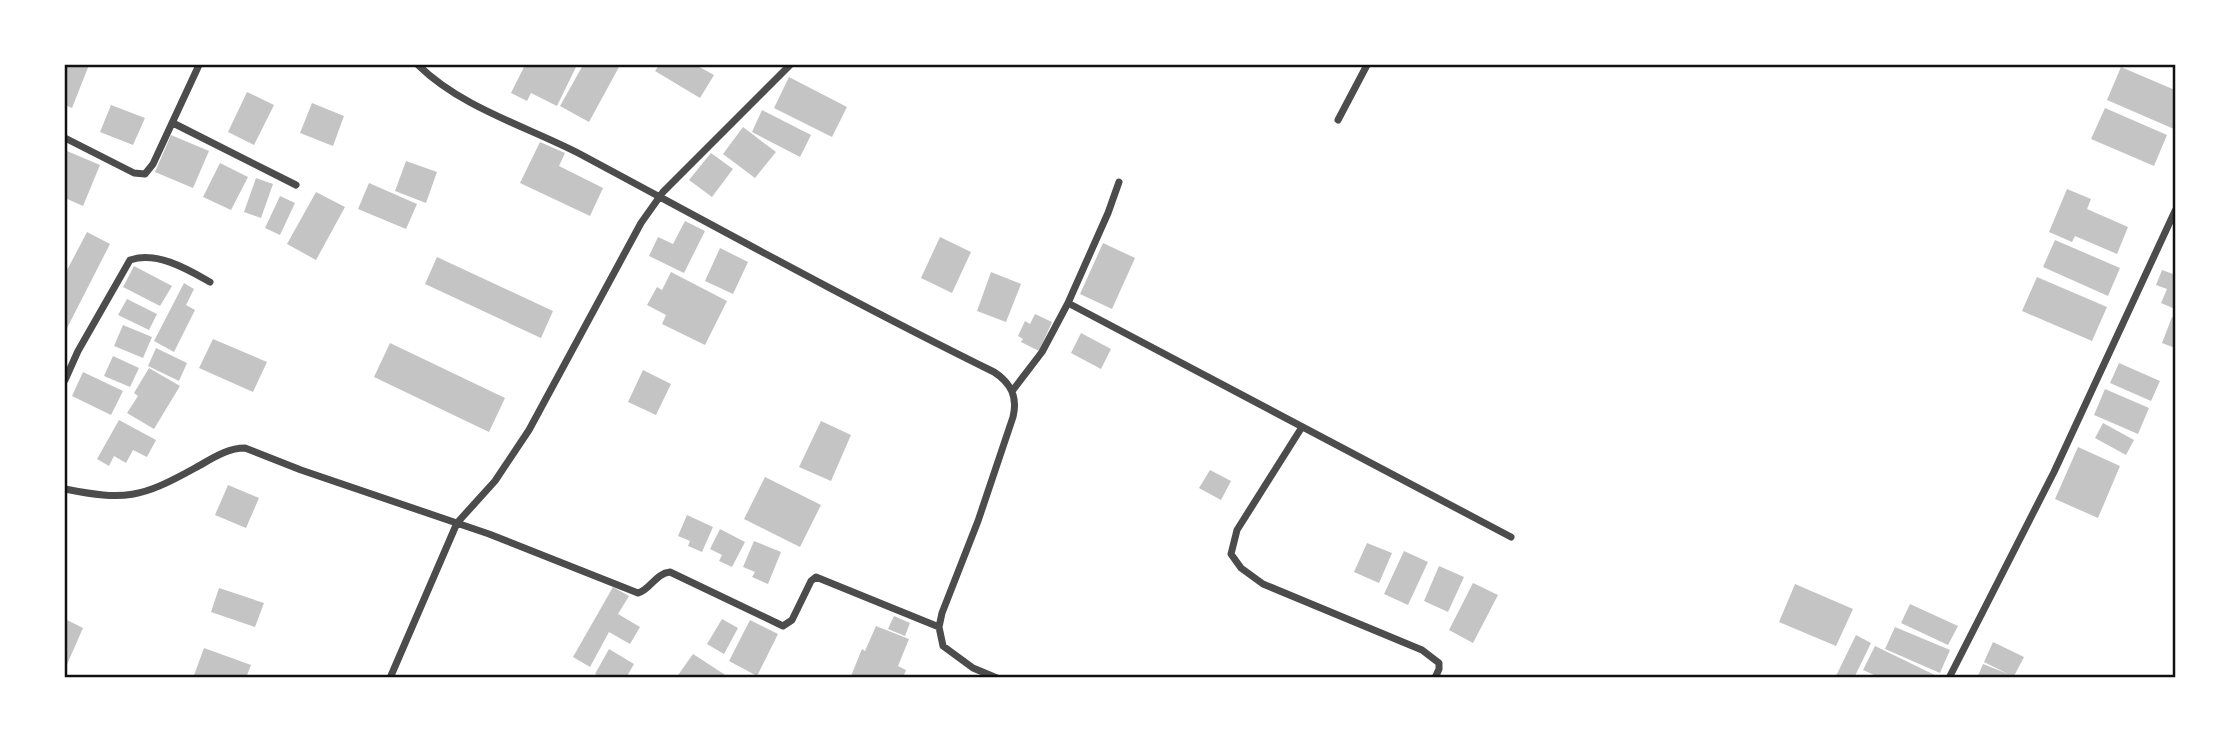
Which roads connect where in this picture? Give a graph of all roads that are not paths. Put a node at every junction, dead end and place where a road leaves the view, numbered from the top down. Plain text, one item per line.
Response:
1 (199, 65) edge
2 (418, 65) edge
3 (790, 65) edge
4 (1367, 65) edge
5 (1338, 120) dead end
6 (173, 123) junction
7 (65, 138) edge
8 (1119, 182) dead end
9 (296, 185) dead end
10 (658, 196) junction
11 (2175, 211) edge
12 (210, 282) dead end
13 (1068, 303) junction
14 (65, 380) edge
15 (1013, 390) junction
16 (1302, 427) junction
17 (65, 489) edge
18 (461, 524) junction
19 (1511, 537) dead end
20 (939, 627) junction
21 (390, 678) edge
22 (997, 678) edge
23 (1435, 678) edge
24 (1949, 678) edge

1 - 6 street
2 - 10 street
3 - 10 street
4 - 5 street
6 - 7 street
6 - 9 street
8 - 13 street
10 - 15 street
10 - 18 street
11 - 24 street
12 - 14 street
13 - 15 street
13 - 16 street
15 - 20 street
16 - 19 street
16 - 23 street
17 - 18 street
18 - 20 street
18 - 21 street
20 - 22 street

